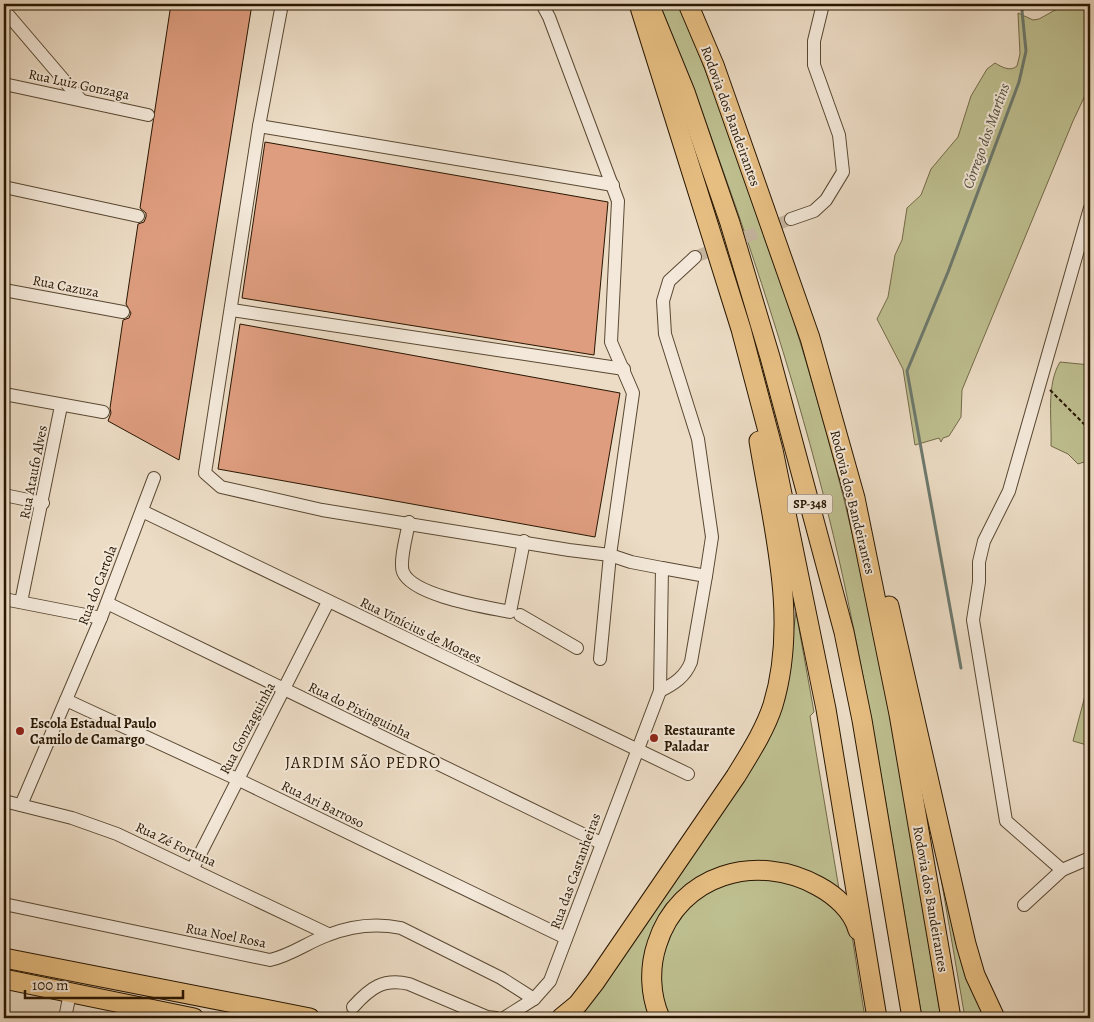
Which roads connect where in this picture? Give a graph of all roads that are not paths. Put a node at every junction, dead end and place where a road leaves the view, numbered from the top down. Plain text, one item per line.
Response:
1 (282, 4) edge
2 (542, 4) edge
3 (639, 4) edge
4 (650, 4) edge
5 (688, 4) edge
6 (822, 4) edge
7 (4, 10) edge
8 (4, 84) edge
9 (80, 100) junction
10 (148, 115) dead end
11 (259, 126) junction
12 (613, 185) junction
13 (4, 187) edge
14 (1090, 208) edge
15 (138, 216) dead end
16 (791, 219) tunnel mouth
17 (695, 257) tunnel mouth
18 (4, 290) edge
19 (232, 310) junction
20 (123, 312) dead end
21 (741, 329) junction
22 (624, 369) junction
23 (4, 394) edge
24 (61, 406) junction
25 (103, 412) dead end
26 (154, 478) dead end
27 (4, 495) edge
28 (855, 498) junction
29 (43, 503) junction
30 (142, 511) junction
31 (409, 522) junction
32 (524, 541) junction
33 (610, 554) junction
34 (662, 568) junction
35 (706, 576) junction
36 (4, 599) edge
37 (21, 602) junction
38 (328, 602) junction
39 (107, 603) junction
40 (520, 614) dead end
41 (101, 618) junction
42 (577, 648) dead end
43 (600, 659) dead end
44 (284, 690) junction
45 (660, 691) junction
46 (66, 700) junction
47 (637, 750) junction
48 (688, 774) dead end
49 (237, 779) junction
50 (4, 801) edge
51 (21, 805) junction
52 (601, 843) junction
53 (1090, 858) edge
54 (193, 868) junction
55 (1062, 870) junction
56 (4, 904) edge
57 (1024, 905) dead end
58 (328, 934) junction
59 (566, 938) junction
60 (4, 958) edge
61 (869, 972) junction
62 (4, 979) edge
63 (70, 993) junction
64 (534, 999) junction
65 (353, 1007) tunnel mouth
66 (65, 1018) edge
67 (194, 1018) edge
68 (310, 1018) edge
69 (496, 1018) edge
70 (504, 1018) edge
71 (561, 1018) edge
72 (660, 1018) edge
73 (877, 1018) edge
74 (912, 1018) edge
75 (951, 1018) edge
76 (995, 1018) edge

1 - 11 street
2 - 12 street
3 - 21 highway
4 - 74 highway, SP-348
5 - 28 highway, Rodovia dos Bandeirantes / SP-348
6 - 16 street
7 - 9 street
8 - 9 street, Rua Luiz Gonzaga
9 - 10 street, Rua Luiz Gonzaga
11 - 12 street
11 - 19 street
12 - 22 street
13 - 15 street
14 - 55 street
17 - 35 street
18 - 20 street, Rua Cazuza
19 - 22 street
19 - 31 street
21 - 61 highway
21 - 71 highway
22 - 33 street
23 - 24 street
24 - 25 street
24 - 29 street, Rua Ataufo Alves
26 - 30 street, Rua do Cartola
27 - 29 street
28 - 75 highway, Rodovia dos Bandeirantes / SP-348
28 - 76 highway
29 - 37 street, Rua Ataufo Alves
30 - 38 street, Rua Vinícius de Moraes
30 - 39 street, Rua do Cartola
31 - 32 street
31 - 32 street
32 - 33 street
33 - 34 street
33 - 43 street
34 - 35 street
34 - 45 street
35 - 45 street
36 - 37 street
37 - 41 street
38 - 44 street, Rua Gonzaguinha
38 - 47 street, Rua Vinícius de Moraes
39 - 41 street, Rua do Cartola
39 - 44 street, Rua do Pixinguinha
40 - 42 street
41 - 46 street, Rua do Cartola
44 - 49 street, Rua Gonzaguinha
44 - 52 street, Rua do Pixinguinha
45 - 47 street, Rua das Castanheiras
46 - 49 street, Rua Ari Barroso
46 - 51 street, Rua do Cartola
47 - 48 street, Rua Vinícius de Moraes
47 - 52 street, Rua das Castanheiras
49 - 54 street, Rua Gonzaguinha
49 - 59 street, Rua Ari Barroso
50 - 51 street, Rua Zé Fortuna
51 - 54 street, Rua Zé Fortuna
52 - 59 street, Rua das Castanheiras
53 - 55 street
54 - 58 street, Rua Zé Fortuna
55 - 57 street
56 - 58 street, Rua Noel Rosa
58 - 64 street, Rua Noel Rosa
59 - 64 street, Rua das Castanheiras
60 - 68 highway
61 - 72 highway
61 - 73 highway
62 - 63 highway
63 - 66 street
63 - 67 highway
64 - 70 street
65 - 69 street

